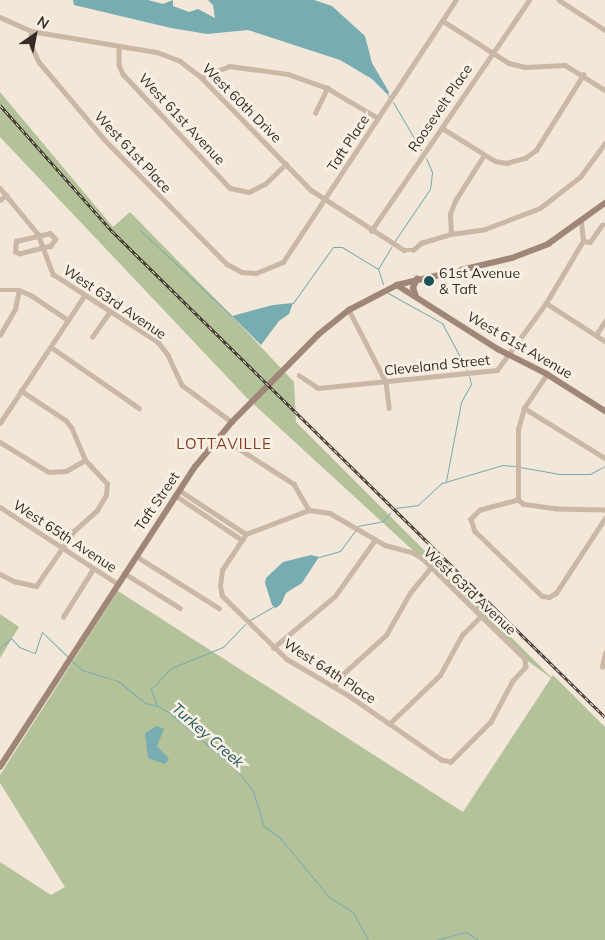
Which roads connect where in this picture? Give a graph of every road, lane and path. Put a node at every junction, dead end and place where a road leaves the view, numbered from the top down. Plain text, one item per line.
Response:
1 (456, 0) edge
2 (529, 0) edge
3 (559, 0) edge
4 (0, 18) edge
5 (443, 21) junction
6 (605, 30) edge
7 (31, 31) junction
8 (120, 46) junction
9 (491, 52) junction
10 (583, 75) junction
11 (201, 77) junction
12 (327, 88) junction
13 (605, 90) edge
14 (315, 113) dead end
15 (378, 118) junction
16 (442, 128) junction
17 (605, 143) edge
18 (484, 155) junction
19 (286, 164) junction
20 (0, 188) edge
21 (6, 195) junction
22 (0, 200) edge
23 (325, 200) junction
24 (605, 203) edge
25 (581, 222) junction
26 (602, 226) dead end
27 (371, 231) junction
28 (38, 234) junction
29 (451, 234) junction
30 (583, 241) junction
31 (44, 248) junction
32 (242, 272) joint
33 (417, 279) junction
34 (397, 285) junction
35 (0, 290) edge
36 (19, 290) junction
37 (84, 296) junction
38 (416, 297) junction
39 (546, 303) junction
40 (349, 310) junction
41 (109, 312) junction
42 (68, 320) junction
43 (605, 321) edge
44 (0, 335) edge
45 (596, 335) junction
46 (92, 337) dead end
47 (605, 341) edge
48 (51, 347) junction
49 (510, 356) junction
50 (547, 374) junction
51 (300, 375) dead end
52 (386, 382) junction
53 (21, 391) junction
54 (140, 408) dead end
55 (389, 408) dead end
56 (524, 408) junction
57 (605, 411) edge
58 (232, 422) junction
59 (0, 424) edge
60 (219, 436) junction
61 (0, 442) edge
62 (605, 458) edge
63 (85, 460) junction
64 (177, 492) junction
65 (518, 500) junction
66 (0, 507) edge
67 (309, 510) junction
68 (605, 510) edge
69 (605, 518) edge
70 (246, 534) junction
71 (242, 540) junction
72 (375, 540) junction
73 (63, 548) junction
74 (136, 556) junction
75 (431, 567) junction
76 (93, 569) junction
77 (0, 574) edge
78 (124, 574) junction
79 (118, 584) junction
80 (180, 608) dead end
81 (219, 608) dead end
82 (481, 616) junction
83 (63, 617) dead end
84 (273, 648) junction
85 (605, 653) edge
86 (602, 667) dead end
87 (334, 687) junction
88 (389, 724) junction
89 (451, 762) joint
90 (0, 767) edge

1 - 5 street, Taft Place
2 - 9 street, Roosevelt Place
3 - 6 street
4 - 7 street, West 60th Drive
5 - 9 street
5 - 15 street, Taft Place
7 - 8 street, West 60th Drive
7 - 32 street, West 61st Place
8 - 11 street, West 60th Drive
8 - 19 street, West 61st Avenue
9 - 10 street
9 - 16 street, Roosevelt Place
10 - 13 street
10 - 18 street
11 - 12 street
11 - 19 street, West 60th Drive
12 - 14 street
12 - 15 street
15 - 23 street, Taft Place
16 - 18 street
16 - 27 street, Roosevelt Place
17 - 29 street
18 - 29 street
19 - 23 street, West 60th Drive
20 - 21 street, West 63rd Avenue
21 - 22 street
21 - 28 street, West 63rd Avenue
23 - 27 street, West 60th Drive
23 - 32 street, Taft Place
24 - 25 main road, Taft Street
25 - 30 street
25 - 33 main road, Taft Street
26 - 30 street
27 - 29 street, West 60th Drive
28 - 31 street, West 63rd Avenue
28 - 31 street
28 - 31 street
30 - 39 street, Cleveland Street
31 - 37 street, West 63rd Avenue
33 - 34 main road, Taft Street
33 - 38 main road
34 - 38 main road, West 61st Avenue
34 - 40 main road, Taft Street
35 - 36 street
36 - 42 street
36 - 44 street
37 - 41 street, West 63rd Avenue
37 - 42 street
38 - 49 main road, West 61st Avenue
39 - 45 street
39 - 49 street, Cleveland Street
40 - 52 street
40 - 58 main road, Taft Street
41 - 46 street
41 - 58 street, West 63rd Avenue
42 - 48 street
43 - 45 street
45 - 47 street
48 - 53 street
48 - 54 street
49 - 50 main road, West 61st Avenue
49 - 52 street, Cleveland Street
50 - 56 street
50 - 57 main road, West 61st Avenue
51 - 52 street, Cleveland Street
52 - 55 street
53 - 59 street
53 - 63 street
56 - 62 street
56 - 65 street
58 - 60 main road, Taft Street
60 - 64 main road, Taft Street
60 - 67 street
61 - 63 street
63 - 73 street
64 - 70 street
64 - 71 street
64 - 74 main road, Taft Street
65 - 68 street
65 - 69 street
66 - 73 street, West 65th Avenue
67 - 70 street
67 - 72 street, West 63rd Avenue
70 - 71 street
71 - 84 street, West 64th Place
72 - 75 street, West 63rd Avenue
72 - 84 street
73 - 76 street, West 65th Avenue
73 - 77 street
74 - 78 main road, Taft Street
74 - 81 street
75 - 82 street, West 63rd Avenue
75 - 87 street
76 - 79 street, West 65th Avenue
76 - 83 street
78 - 79 main road, Taft Street
78 - 80 street
79 - 90 main road, Taft Street
82 - 88 street
82 - 89 street, West 63rd Avenue
84 - 87 street, West 64th Place
85 - 86 street
87 - 88 street, West 64th Place
88 - 89 street, West 64th Place

